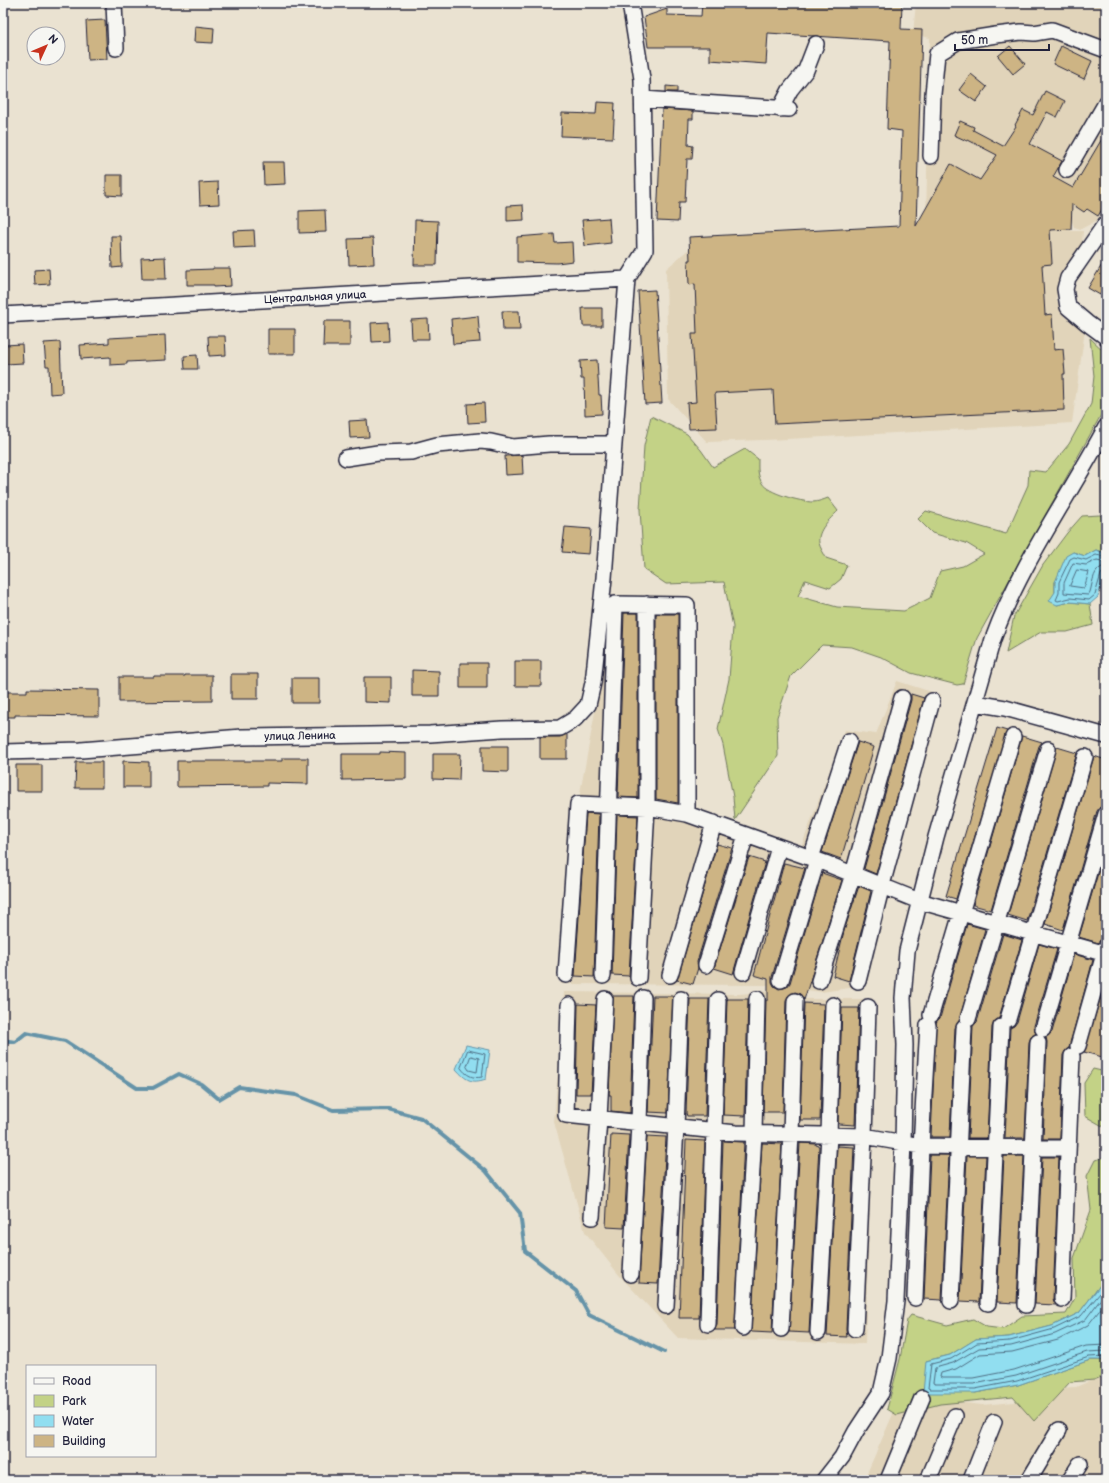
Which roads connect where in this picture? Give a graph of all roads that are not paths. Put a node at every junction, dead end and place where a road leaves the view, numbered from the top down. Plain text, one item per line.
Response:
1 (114, 3) edge
2 (630, 3) edge
3 (816, 44) dead end
4 (116, 48) dead end
5 (1106, 50) edge
6 (643, 99) junction
7 (1106, 103) edge
8 (931, 156) dead end
9 (1067, 170) dead end
10 (1106, 223) edge
11 (628, 279) junction
12 (3, 316) edge
13 (1106, 337) edge
14 (1106, 427) edge
15 (614, 444) junction
16 (346, 458) dead end
17 (647, 604) junction
18 (902, 698) dead end
19 (932, 701) dead end
20 (975, 703) junction
21 (1106, 736) edge
22 (1013, 737) dead end
23 (849, 741) dead end
24 (1048, 748) dead end
25 (3, 752) edge
26 (1085, 757) dead end
27 (608, 804) junction
28 (647, 807) junction
29 (688, 814) junction
30 (1106, 814) edge
31 (714, 823) junction
32 (746, 835) junction
33 (779, 847) junction
34 (814, 859) junction
35 (853, 874) junction
36 (882, 885) junction
37 (919, 900) junction
38 (961, 912) junction
39 (996, 922) junction
40 (1033, 933) junction
41 (1069, 943) junction
42 (1105, 951) edge
43 (706, 965) dead end
44 (743, 972) dead end
45 (566, 975) dead end
46 (670, 975) dead end
47 (603, 976) dead end
48 (638, 978) dead end
49 (781, 980) dead end
50 (819, 981) dead end
51 (858, 981) dead end
52 (643, 998) dead end
53 (605, 999) dead end
54 (681, 999) dead end
55 (757, 999) dead end
56 (718, 1000) dead end
57 (795, 1000) dead end
58 (569, 1005) dead end
59 (832, 1005) dead end
60 (868, 1006) dead end
61 (599, 1119) junction
62 (639, 1123) junction
63 (676, 1127) junction
64 (715, 1131) junction
65 (754, 1133) junction
66 (791, 1134) junction
67 (829, 1135) junction
68 (864, 1136) junction
69 (903, 1143) junction
70 (921, 1146) junction
71 (958, 1147) junction
72 (995, 1147) junction
73 (1034, 1148) junction
74 (1068, 1148) junction
75 (592, 1217) dead end
76 (631, 1274) dead end
77 (915, 1298) dead end
78 (1062, 1299) dead end
79 (951, 1301) dead end
80 (988, 1303) dead end
81 (1026, 1305) dead end
82 (666, 1306) dead end
83 (708, 1324) dead end
84 (744, 1328) dead end
85 (781, 1329) dead end
86 (855, 1329) dead end
87 (818, 1332) dead end
88 (922, 1398) dead end
89 (955, 1416) dead end
90 (994, 1422) dead end
91 (1059, 1430) dead end
92 (1080, 1464) dead end
93 (825, 1479) edge
94 (888, 1480) edge
95 (928, 1480) edge
96 (971, 1480) edge
97 (1029, 1480) edge
98 (1070, 1480) edge

1 - 4 street
2 - 6 street
3 - 6 street
5 - 8 street
6 - 11 street
7 - 9 street
10 - 13 street
11 - 12 street, Центральная улица
11 - 15 street
14 - 20 street
15 - 16 street
15 - 25 street, улица Ленина
17 - 27 street
17 - 28 street
17 - 29 street
18 - 35 street
19 - 36 street
20 - 21 street
20 - 37 street
22 - 38 street
23 - 34 street
24 - 39 street
26 - 40 street
27 - 28 street
27 - 45 street
27 - 47 street
28 - 29 street
28 - 48 street
29 - 31 street
30 - 41 street
31 - 32 street
31 - 46 street
32 - 33 street
32 - 43 street
33 - 34 street
33 - 44 street
34 - 35 street
34 - 49 street
35 - 36 street
35 - 50 street
36 - 37 street
36 - 51 street
37 - 38 street
37 - 69 street
38 - 39 street
38 - 70 street
39 - 40 street
39 - 71 street
40 - 41 street
40 - 72 street
41 - 42 street
41 - 73 street
42 - 74 street
52 - 62 street
53 - 61 street
54 - 63 street
55 - 65 street
56 - 64 street
57 - 66 street
58 - 61 street
59 - 67 street
60 - 68 street
61 - 62 street
61 - 75 street
62 - 63 street
62 - 76 street
63 - 64 street
63 - 82 street
64 - 65 street
64 - 83 street
65 - 66 street
65 - 84 street
66 - 67 street
66 - 85 street
67 - 68 street
67 - 87 street
68 - 69 street
68 - 86 street
69 - 70 street
69 - 93 street
70 - 71 street
70 - 77 street
71 - 72 street
71 - 79 street
72 - 73 street
72 - 80 street
73 - 74 street
73 - 81 street
74 - 78 street
88 - 94 street
89 - 95 street
90 - 96 street
91 - 97 street
92 - 98 street

